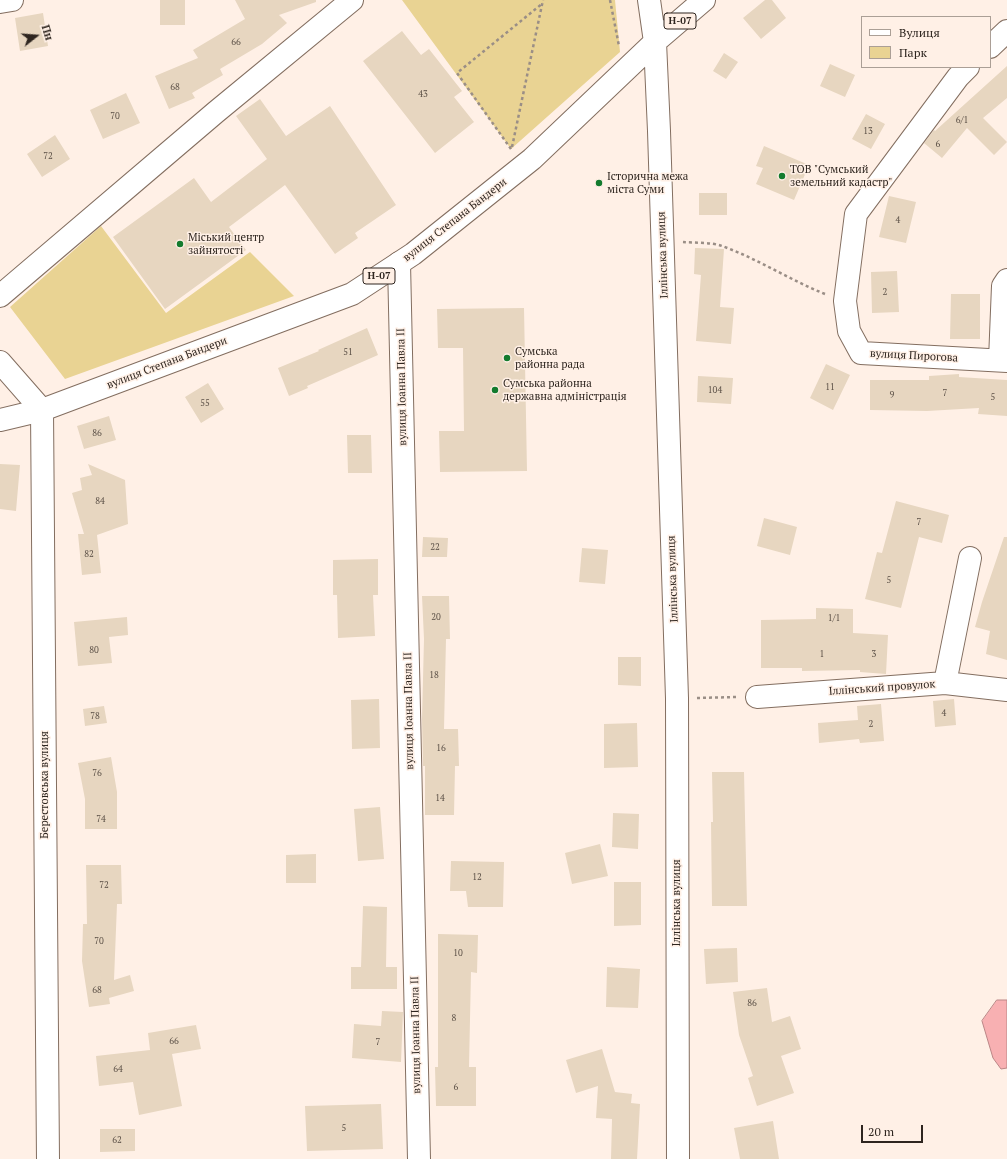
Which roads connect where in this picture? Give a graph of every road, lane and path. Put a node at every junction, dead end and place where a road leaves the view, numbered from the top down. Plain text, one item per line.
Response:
1 (12, 0) edge
2 (352, 0) edge
3 (610, 0) edge
4 (650, 0) edge
5 (704, 0) edge
6 (543, 1) edge
7 (0, 2) edge
8 (1007, 31) edge
9 (655, 42) junction
10 (991, 46) edge
11 (620, 52) dead end
12 (967, 68) edge
13 (517, 144) dead end
14 (511, 149) junction
15 (663, 241) junction
16 (400, 263) junction
17 (1007, 280) edge
18 (0, 296) edge
19 (845, 301) junction
20 (1003, 360) edge
21 (0, 362) edge
22 (42, 410) junction
23 (0, 420) edge
24 (970, 558) dead end
25 (945, 683) junction
26 (1007, 690) edge
27 (747, 697) joint
28 (696, 698) dead end
29 (48, 1159) edge
30 (419, 1159) edge
31 (678, 1159) edge

1 - 7 street
2 - 18 street
3 - 11 path
4 - 9 street, Іллінська вулиця
5 - 9 street, вулиця Степана Бандери / Н-07
6 - 14 path
6 - 14 path
8 - 10 street
9 - 15 street, Іллінська вулиця
9 - 16 street, вулиця Степана Бандери / Н-07
12 - 19 street, вулиця Пирогова
13 - 14 path
15 - 19 path
15 - 31 street, Іллінська вулиця
16 - 22 street, вулиця Степана Бандери / Н-07
16 - 30 street, вулиця Іоанна Павла II
17 - 20 street
19 - 20 street, вулиця Пирогова
21 - 22 street
22 - 23 street, вулиця Степана Бандери / Н-07
22 - 29 street, Берестовська вулиця
24 - 25 street
25 - 26 street, Іллінський провулок
25 - 27 street, Іллінський провулок
27 - 28 path

